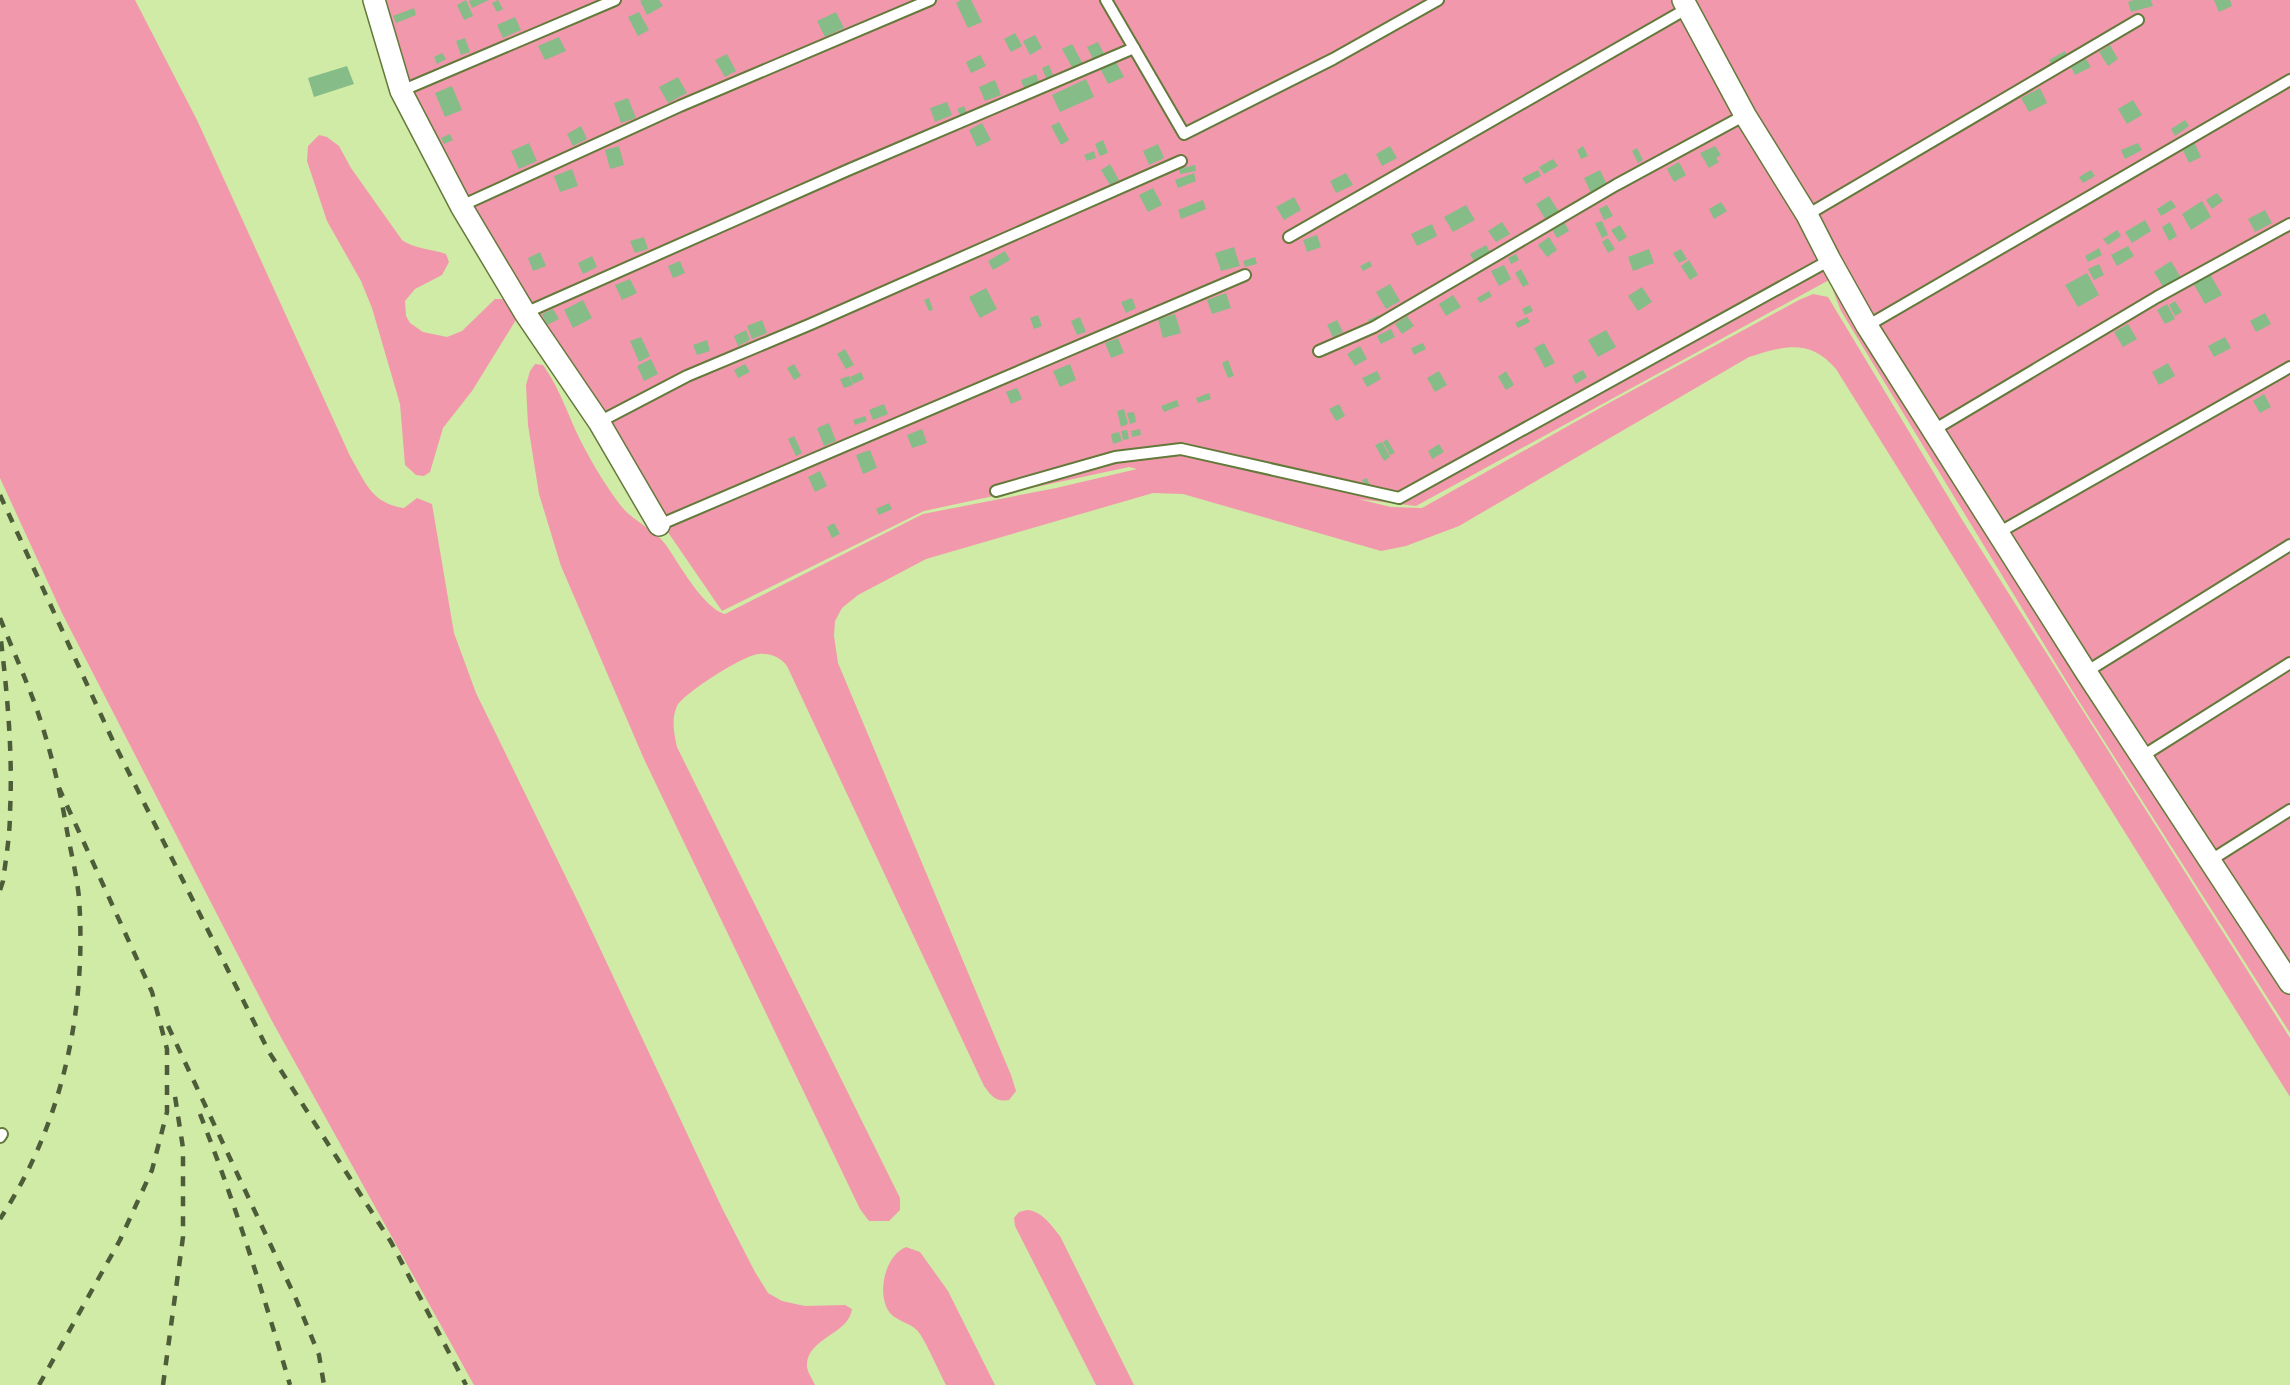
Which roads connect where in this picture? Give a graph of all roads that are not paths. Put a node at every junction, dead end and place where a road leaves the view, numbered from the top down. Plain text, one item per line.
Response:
1 (374, 0) edge
2 (615, 0) edge
3 (930, 0) edge
4 (1106, 0) edge
5 (1438, 0) edge
6 (1685, 4) edge
7 (2138, 21) dead end
8 (1134, 48) junction
9 (2290, 80) edge
10 (401, 91) junction
11 (1746, 115) junction
12 (1181, 161) dead end
13 (461, 206) junction
14 (1808, 215) junction
15 (2290, 224) edge
16 (1289, 237) dead end
17 (1830, 260) junction
18 (1245, 275) dead end
19 (525, 313) junction
20 (1867, 326) junction
21 (1318, 351) dead end
22 (2290, 367) edge
23 (599, 422) junction
24 (1932, 431) junction
25 (996, 491) dead end
26 (658, 525) joint
27 (1998, 533) junction
28 (2290, 545) edge
29 (2290, 663) edge
30 (2086, 672) junction
31 (2141, 757) junction
32 (2290, 810) edge
33 (2211, 860) junction
34 (2286, 969) edge

1 - 10 street
2 - 10 lane
3 - 13 lane
4 - 8 lane
5 - 8 lane
6 - 11 street
6 - 16 lane
7 - 14 lane
8 - 19 lane
9 - 20 lane
10 - 13 street
11 - 14 street
11 - 21 lane
12 - 23 lane
13 - 19 street
14 - 17 street
15 - 24 lane
17 - 20 street
17 - 25 lane
18 - 26 lane
19 - 23 street
20 - 24 street
22 - 27 lane
23 - 26 street
24 - 27 street
27 - 30 street
28 - 30 lane
29 - 31 lane
30 - 31 street
31 - 33 street
32 - 33 lane
33 - 34 street

